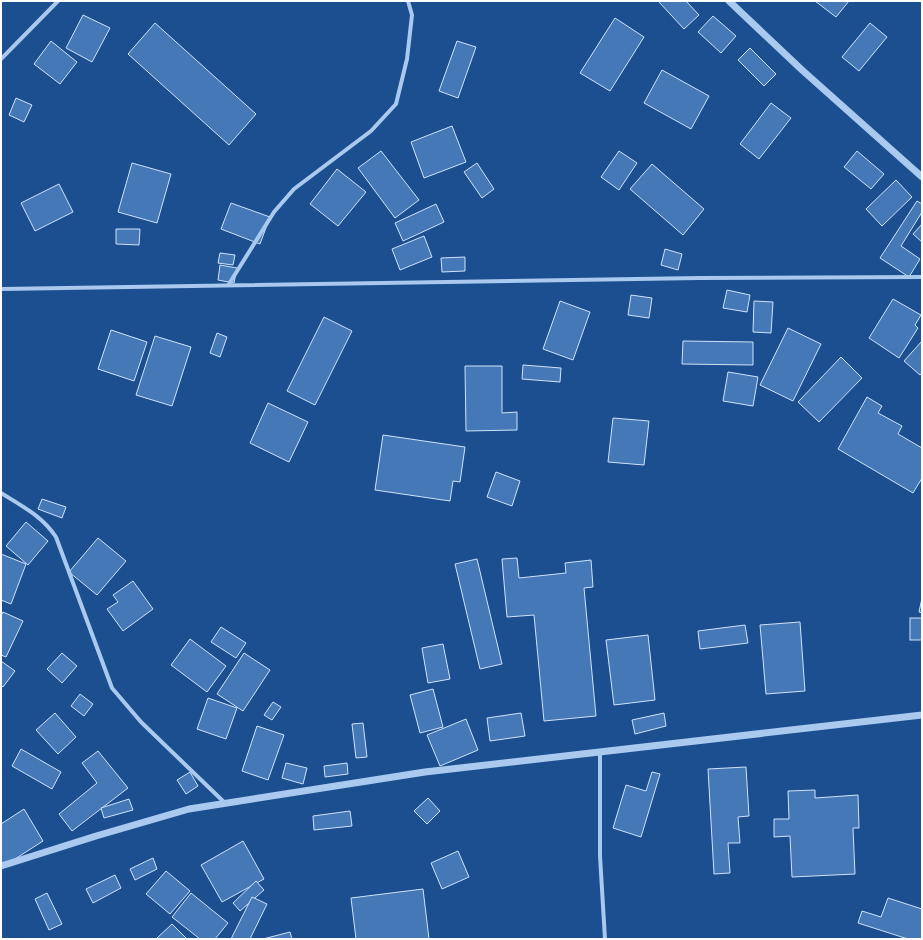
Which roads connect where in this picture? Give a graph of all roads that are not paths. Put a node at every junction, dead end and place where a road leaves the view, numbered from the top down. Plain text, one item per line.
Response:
1 (58, 1) edge
2 (408, 1) edge
3 (728, 1) edge
4 (1, 59) edge
5 (922, 177) edge
6 (922, 277) edge
7 (229, 284) junction
8 (1, 289) edge
9 (1, 493) edge
10 (922, 716) edge
11 (600, 752) junction
12 (226, 804) junction
13 (1, 866) edge
14 (605, 939) edge

1 - 4 street
2 - 7 street
3 - 5 street
6 - 7 street
7 - 8 street
9 - 12 street
10 - 11 street
11 - 12 street
11 - 14 street
12 - 13 street

